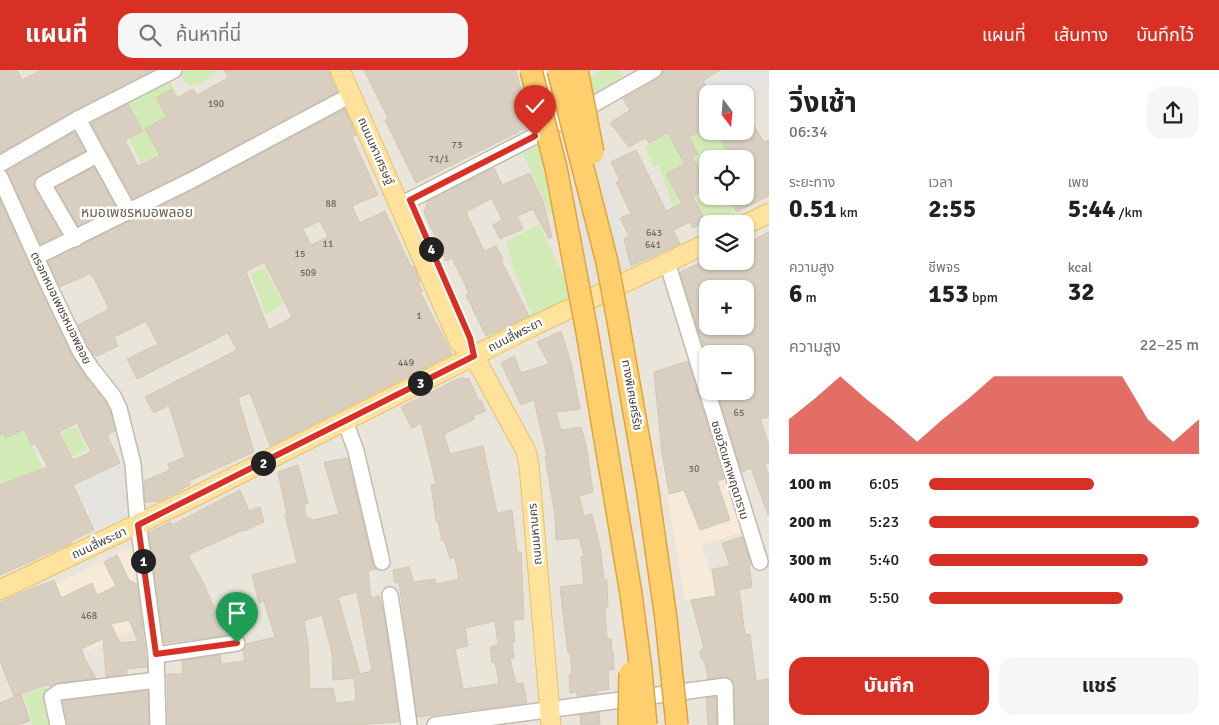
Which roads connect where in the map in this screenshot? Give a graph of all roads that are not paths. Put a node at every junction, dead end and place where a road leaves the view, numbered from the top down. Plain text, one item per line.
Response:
1 (174, 70) edge
2 (340, 70) edge
3 (353, 70) edge
4 (531, 70) edge
5 (546, 70) edge
6 (558, 70) edge
7 (577, 70) edge
8 (654, 70) edge
9 (356, 92) junction
10 (594, 104) dead end
11 (78, 119) junction
12 (560, 123) dead end
13 (535, 136) dead end
14 (97, 155) junction
15 (0, 164) edge
16 (0, 177) edge
17 (410, 200) junction
18 (128, 210) junction
19 (769, 214) edge
20 (754, 221) edge
21 (74, 239) junction
22 (699, 247) edge
23 (36, 257) junction
24 (607, 262) junction
25 (667, 262) junction
26 (474, 356) junction
27 (345, 421) junction
28 (138, 525) junction
29 (752, 543) junction
30 (769, 546) edge
31 (382, 562) dead end
32 (760, 562) dead end
33 (0, 590) edge
34 (631, 594) junction
35 (390, 595) dead end
36 (237, 643) dead end
37 (156, 654) junction
38 (157, 680) junction
39 (550, 717) edge
40 (58, 725) edge
41 (158, 725) edge
42 (409, 725) edge
43 (435, 725) edge
44 (629, 725) edge
45 (646, 725) edge
46 (677, 725) edge
47 (726, 725) edge

1 - 11 street
2 - 9 main road, ถนนมหาเศรษฐ์
3 - 9 main road, ถนนมหาเศรษฐ์
4 - 34 highway, bridge
5 - 12 street
6 - 24 highway, ทางพิเศษศรีรัช, bridge
7 - 24 highway, bridge
8 - 10 street
9 - 17 main road, ถนนมหาเศรษฐ์
9 - 18 street
9 - 26 main road, ถนนมหาเศรษฐ์
11 - 14 street
11 - 15 street
13 - 17 street
14 - 18 street
14 - 21 street
16 - 23 street, ตรอกหมอเพชรหมอพลอย
17 - 26 main road, ถนนมหาเศรษฐ์
18 - 21 street
19 - 20 main road
21 - 23 street
22 - 25 main road, ถนนสี่พระยา
23 - 28 street, ตรอกหมอเพชรหมอพลอย
24 - 46 highway, ทางพิเศษศรีรัช, bridge
25 - 26 main road, ถนนสี่พระยา
25 - 29 street, ซอยวัดมหาพฤฒาราม
26 - 27 main road, ถนนสี่พระยา
26 - 39 main road, ถนนมหานคร
27 - 28 main road, ถนนสี่พระยา
27 - 31 street
28 - 33 main road, ถนนสี่พระยา
28 - 37 street, ตรอกหมอเพชรหมอพลอย
29 - 30 street
29 - 32 street, ซอยวัดมหาพฤฒาราม
34 - 44 highway, bridge
34 - 45 highway, bridge
35 - 42 street
36 - 37 street
37 - 38 street, ตรอกหมอเพชรหมอพลอย
38 - 40 street
38 - 41 street, ตรอกหมอเพชรหมอพลอย
39 - 43 street
39 - 47 street

